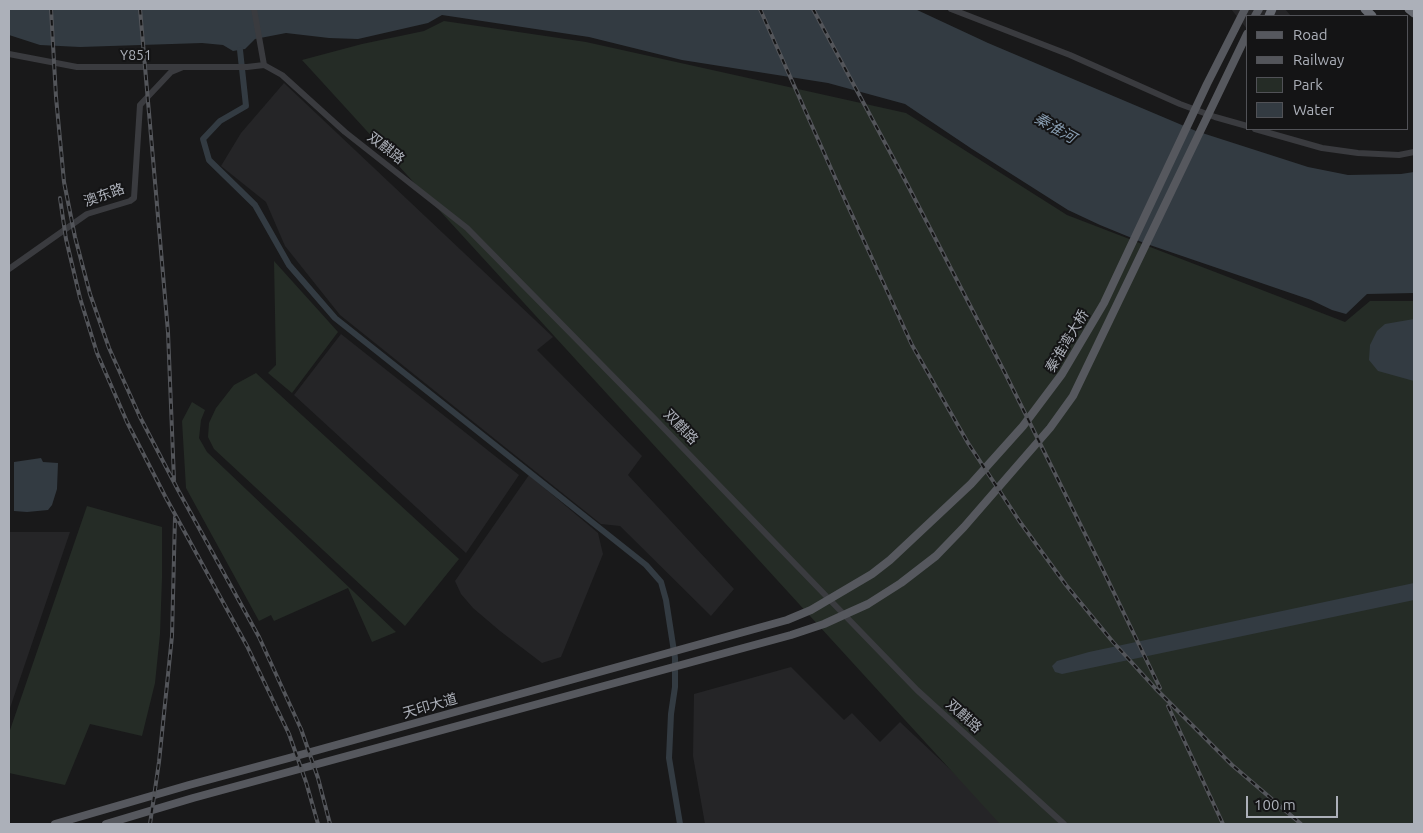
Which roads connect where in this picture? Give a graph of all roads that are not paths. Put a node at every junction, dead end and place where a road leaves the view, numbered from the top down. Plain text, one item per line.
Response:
1 (254, 9) edge
2 (951, 9) edge
3 (1245, 9) edge
4 (1409, 9) edge
5 (1414, 13) edge
6 (1246, 36) edge
7 (9, 54) edge
8 (264, 65) junction
9 (182, 67) junction
10 (1246, 126) edge
11 (1259, 130) edge
12 (1414, 152) edge
13 (9, 269) edge
14 (811, 610) joint
15 (824, 624) joint
16 (55, 824) edge
17 (106, 824) edge
18 (1064, 824) edge

1 - 8 street
2 - 10 street
3 - 14 main road, 秦淮湾大桥
4 - 5 highway
6 - 15 main road, 秦淮湾大桥
7 - 9 street, Y851
8 - 9 street, Y851
8 - 18 street, 双麒路
9 - 13 street, 澳东路
11 - 12 street
14 - 16 main road, 天印大道
15 - 17 main road, 天印大道

